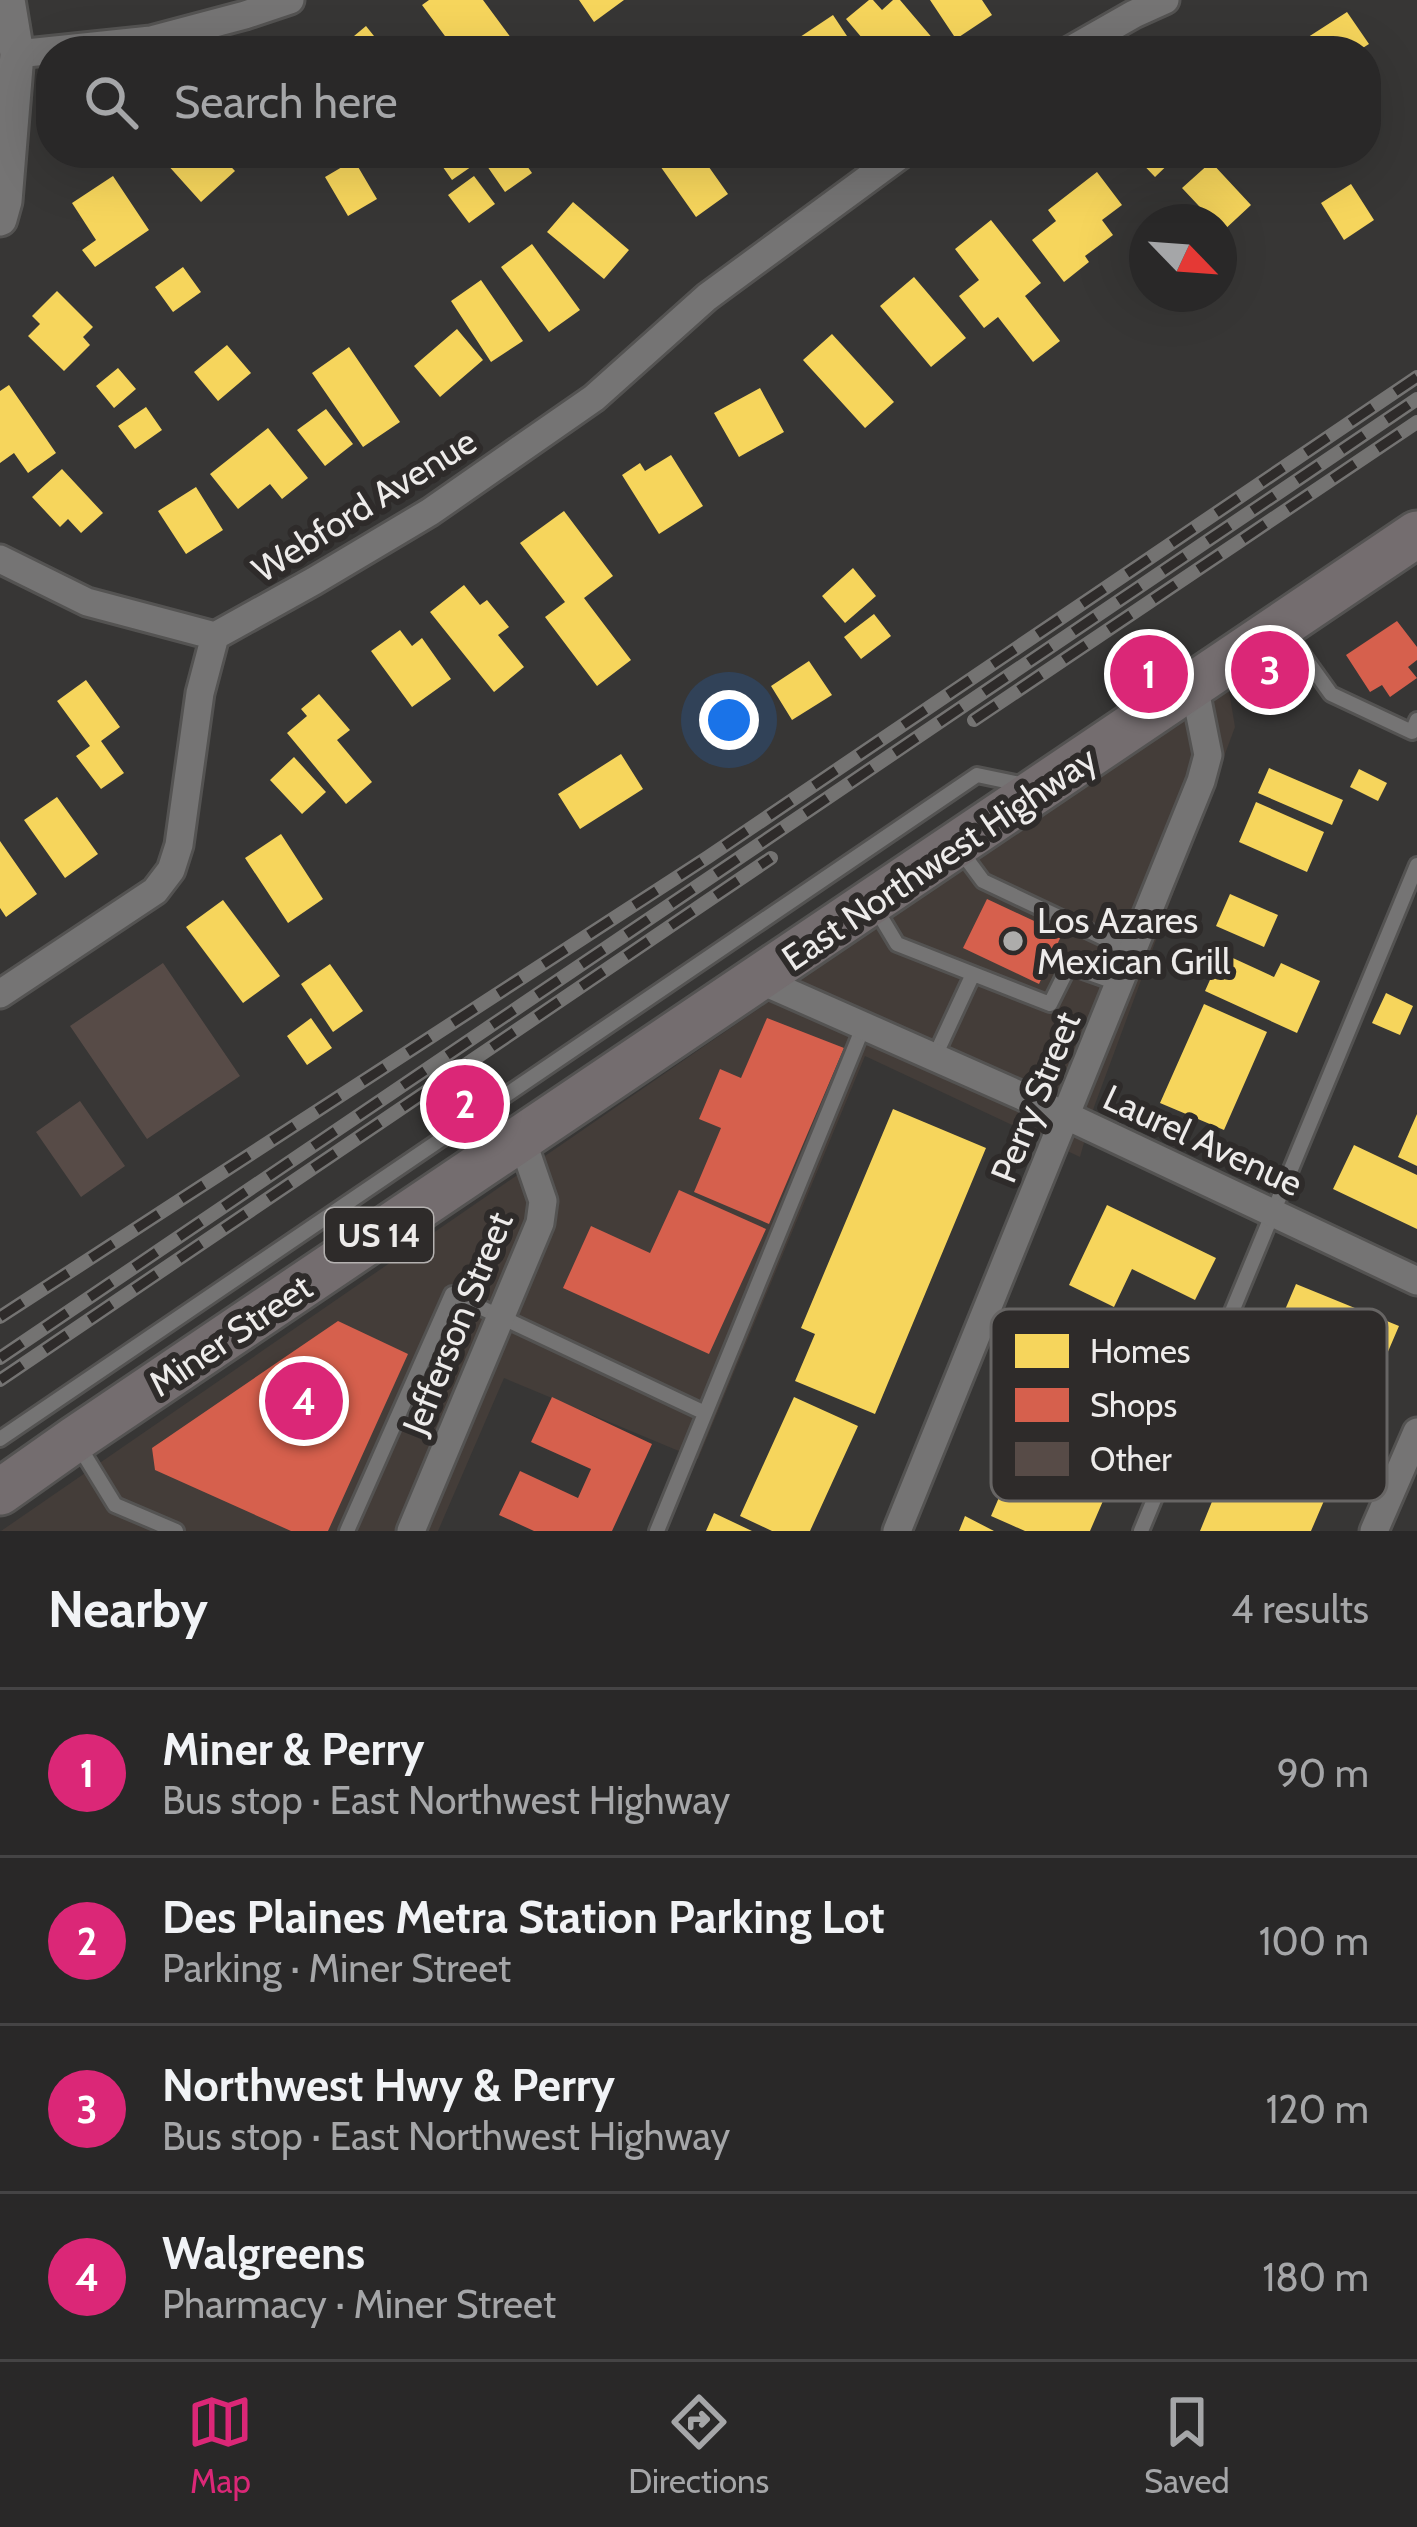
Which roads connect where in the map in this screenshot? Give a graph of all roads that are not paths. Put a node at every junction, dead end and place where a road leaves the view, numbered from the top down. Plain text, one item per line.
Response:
1 (8, 0) edge
2 (290, 0) edge
3 (1165, 0) edge
4 (166, 36) edge
5 (1095, 36) edge
6 (36, 52) edge
7 (16, 54) junction
8 (883, 168) edge
9 (0, 218) edge
10 (1417, 534) edge
11 (0, 559) edge
12 (1282, 626) junction
13 (214, 636) junction
14 (1194, 685) junction
15 (1417, 720) edge
16 (1042, 788) junction
17 (957, 846) junction
18 (1417, 865) edge
19 (872, 903) junction
20 (1133, 952) junction
21 (973, 974) junction
22 (760, 980) junction
23 (1120, 984) junction
24 (0, 994) edge
25 (864, 1024) junction
26 (934, 1056) junction
27 (1067, 1115) junction
28 (522, 1140) junction
29 (1275, 1214) junction
30 (1417, 1281) edge
31 (1235, 1309) edge
32 (501, 1317) junction
33 (705, 1413) junction
34 (1417, 1432) edge
35 (75, 1439) junction
36 (6, 1470) edge
37 (1154, 1501) edge
38 (176, 1531) edge
39 (347, 1531) edge
40 (411, 1531) edge
41 (657, 1531) edge
42 (897, 1531) edge
43 (1141, 1531) edge
44 (1374, 1531) edge

1 - 7 street
2 - 4 street
3 - 5 street
6 - 7 street
7 - 9 street
8 - 13 street, Webford Avenue
10 - 12 main road, East Northwest Highway / US 14
11 - 13 street
12 - 14 main road, East Northwest Highway / US 14
12 - 15 lane
13 - 24 street
14 - 16 main road, East Northwest Highway / US 14
14 - 20 street, Perry Street
16 - 17 main road, East Northwest Highway / US 14
16 - 36 lane
17 - 19 main road, East Northwest Highway / US 14
17 - 20 lane
18 - 29 lane
19 - 21 lane
19 - 22 main road, East Northwest Highway / US 14
20 - 23 street, Perry Street
21 - 23 lane
21 - 26 lane
22 - 25 street, Laurel Avenue
22 - 28 main road, Miner Street / US 14
23 - 27 street, Perry Street
25 - 26 street, Laurel Avenue
25 - 33 lane
26 - 27 street, Laurel Avenue
27 - 29 street, Laurel Avenue
27 - 42 street, Perry Street
28 - 32 street, Jefferson Street
28 - 35 main road, Miner Street / US 14
29 - 30 street, Laurel Avenue
29 - 31 lane
32 - 33 lane
32 - 39 lane
32 - 40 street, Jefferson Street
33 - 41 lane
34 - 44 street
35 - 36 main road, Miner Street / US 14
35 - 38 lane
37 - 43 lane

